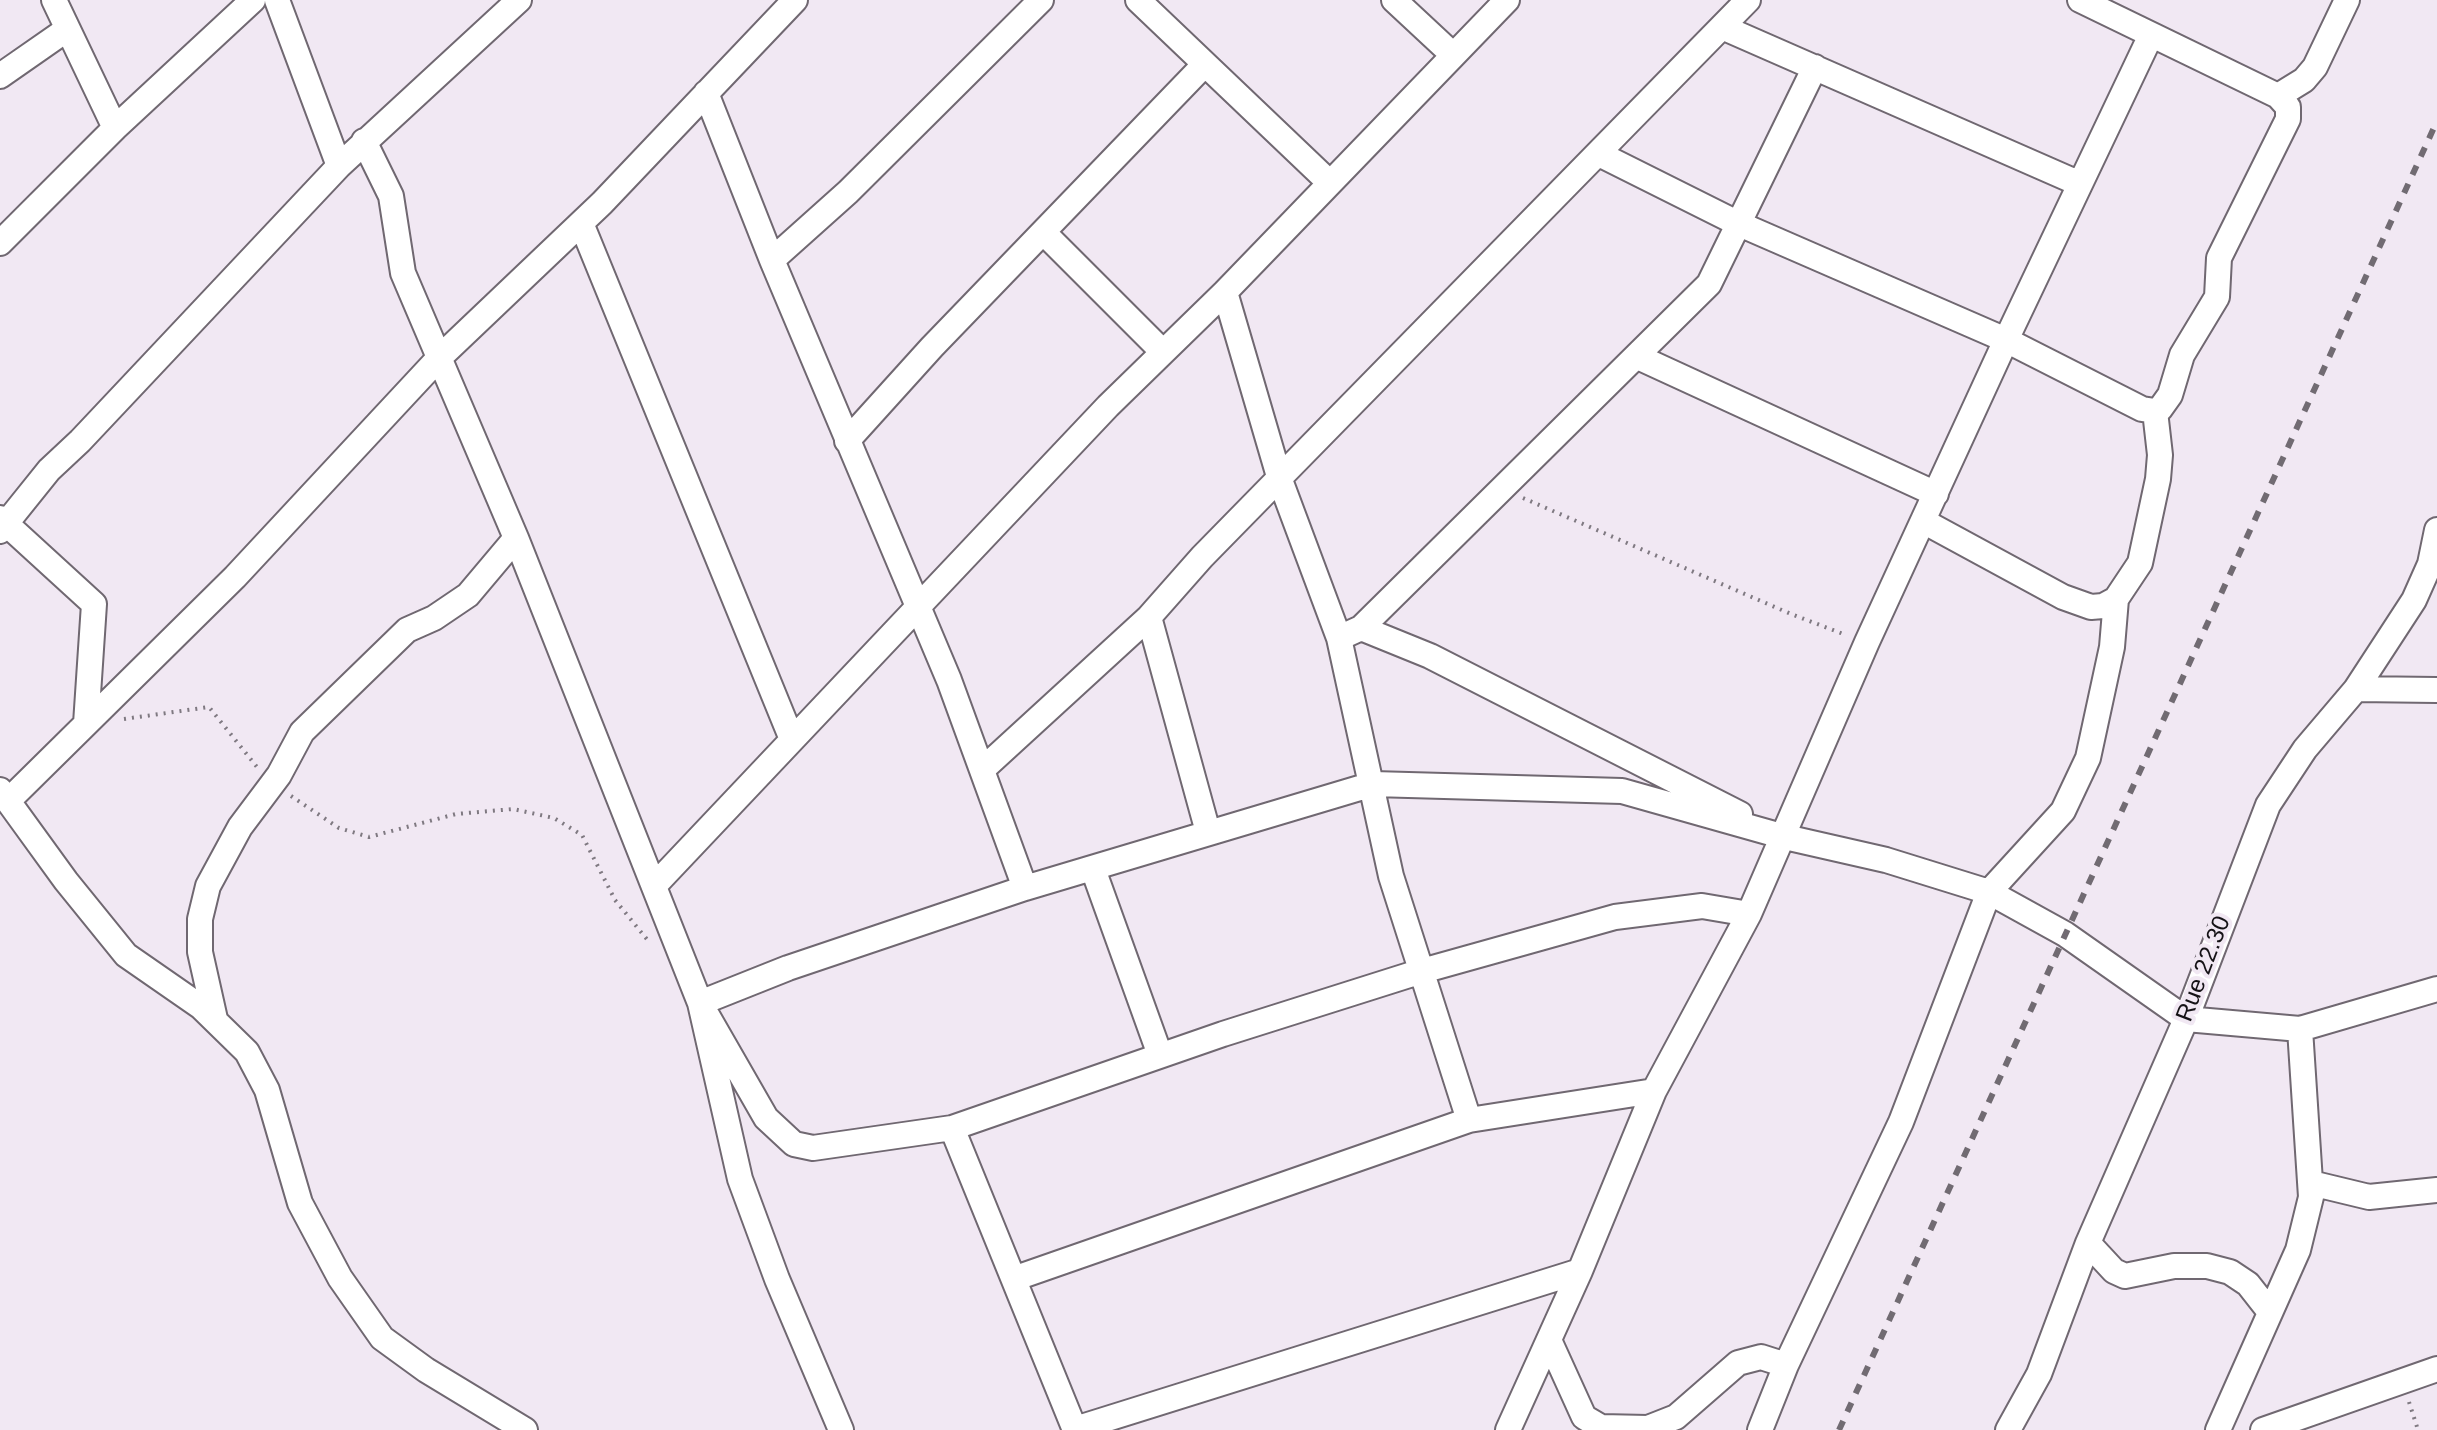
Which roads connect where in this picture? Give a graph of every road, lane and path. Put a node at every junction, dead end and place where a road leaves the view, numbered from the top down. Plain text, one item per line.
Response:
1 (54, 0) edge
2 (253, 0) edge
3 (277, 0) edge
4 (519, 0) edge
5 (795, 0) edge
6 (1041, 0) edge
7 (1138, 0) edge
8 (1394, 0) edge
9 (1507, 0) edge
10 (1748, 0) edge
11 (2080, 0) edge
12 (2347, 0) edge
13 (1722, 27) junction
14 (66, 30) junction
15 (2151, 35) junction
16 (1452, 54) junction
17 (1205, 64) junction
18 (1815, 67) junction
19 (0, 76) edge
20 (706, 93) junction
21 (2278, 96) junction
22 (115, 128) junction
23 (364, 141) junction
24 (1599, 154) junction
25 (339, 166) junction
26 (1330, 183) junction
27 (2078, 183) junction
28 (581, 223) junction
29 (1737, 223) junction
30 (1043, 232) junction
31 (0, 243) edge
32 (772, 260) junction
33 (1225, 292) junction
34 (2006, 340) junction
35 (1163, 352) junction
36 (1638, 357) junction
37 (438, 359) junction
38 (2155, 411) junction
39 (847, 441) junction
40 (1280, 480) junction
41 (1502, 488) junction
42 (1936, 494) junction
43 (1923, 521) junction
44 (2, 524) edge
45 (2437, 530) edge
46 (516, 538) junction
47 (2116, 599) junction
48 (918, 604) junction
49 (1149, 617) junction
50 (1350, 633) junction
51 (1867, 642) junction
52 (2356, 689) junction
53 (2437, 690) edge
54 (86, 724) junction
55 (791, 737) junction
56 (983, 769) junction
57 (273, 784) junction
58 (1373, 784) junction
59 (5, 794) edge
60 (1208, 832) junction
61 (1785, 837) junction
62 (1093, 869) junction
63 (654, 886) junction
64 (1025, 888) junction
65 (1989, 892) junction
66 (1749, 914) junction
67 (653, 946) dead end
68 (1422, 971) junction
69 (2437, 989) edge
70 (700, 1003) junction
71 (215, 1019) junction
72 (2186, 1019) junction
73 (2300, 1029) junction
74 (1160, 1055) junction
75 (1654, 1091) junction
76 (1469, 1120) junction
77 (952, 1128) junction
78 (2311, 1183) junction
79 (2437, 1190) edge
80 (2088, 1243) junction
81 (1580, 1271) junction
82 (1016, 1278) junction
83 (2270, 1312) junction
84 (1549, 1340) junction
85 (1786, 1365) junction
86 (2437, 1369) edge
87 (2403, 1380) junction
88 (525, 1430) edge
89 (841, 1430) edge
90 (1075, 1430) edge
91 (1508, 1430) edge
92 (1760, 1430) edge
93 (2008, 1430) edge
94 (2218, 1430) edge
95 (2263, 1430) edge
96 (2418, 1430) edge

1 - 14 street
2 - 22 street
3 - 25 street
4 - 23 street
5 - 20 street
6 - 32 street
7 - 17 street
8 - 16 street
9 - 16 street
10 - 13 street
11 - 15 street
12 - 21 street
13 - 18 street
13 - 24 street
14 - 19 street
14 - 22 street
15 - 21 street
15 - 27 street
16 - 26 street
17 - 26 street
17 - 30 street
18 - 27 street
18 - 29 street
20 - 28 street
20 - 32 street
21 - 38 street
22 - 31 street
23 - 25 street
23 - 37 street
24 - 29 street
24 - 40 street
25 - 44 street
26 - 33 street
27 - 34 street
28 - 37 street
28 - 55 street
29 - 34 street
29 - 36 street
30 - 35 street
30 - 39 street
32 - 39 street
33 - 35 street
33 - 40 street
34 - 38 street
34 - 42 street
35 - 48 street
36 - 41 street
36 - 42 street
37 - 46 street
37 - 54 street
38 - 47 street
39 - 48 street
40 - 49 street
40 - 50 street
41 - 50 street
41 - 51 path
42 - 43 street
43 - 47 street
43 - 51 street
44 - 54 street
45 - 52 street, Rue 22.30
46 - 57 street
46 - 63 street
47 - 65 street
48 - 55 street
48 - 56 street
49 - 56 street
49 - 60 street
50 - 58 street
50 - 61 street
51 - 61 street
52 - 53 street
52 - 72 street, Rue 22.30
54 - 57 path
54 - 59 street
55 - 63 street
56 - 64 street
57 - 67 path
57 - 71 street
58 - 60 street
58 - 61 street
58 - 68 street
59 - 71 street
60 - 62 street
61 - 65 street
61 - 66 street
62 - 64 street
62 - 74 street
63 - 70 street
64 - 70 street
65 - 72 street
65 - 85 street
66 - 68 street
66 - 75 street
68 - 74 street
68 - 76 street
69 - 73 street
70 - 77 street
70 - 89 street
71 - 88 street
72 - 73 street
72 - 80 street, Rue 22.30
73 - 78 street
74 - 77 street
75 - 76 street
75 - 81 street
76 - 82 street
77 - 82 street
78 - 79 street
78 - 83 street
80 - 83 street
80 - 93 street, Rue 22.30
81 - 84 street
81 - 90 street
82 - 90 street
83 - 94 street
84 - 85 street
84 - 91 street
85 - 92 street
86 - 87 street
87 - 95 street
87 - 96 path

